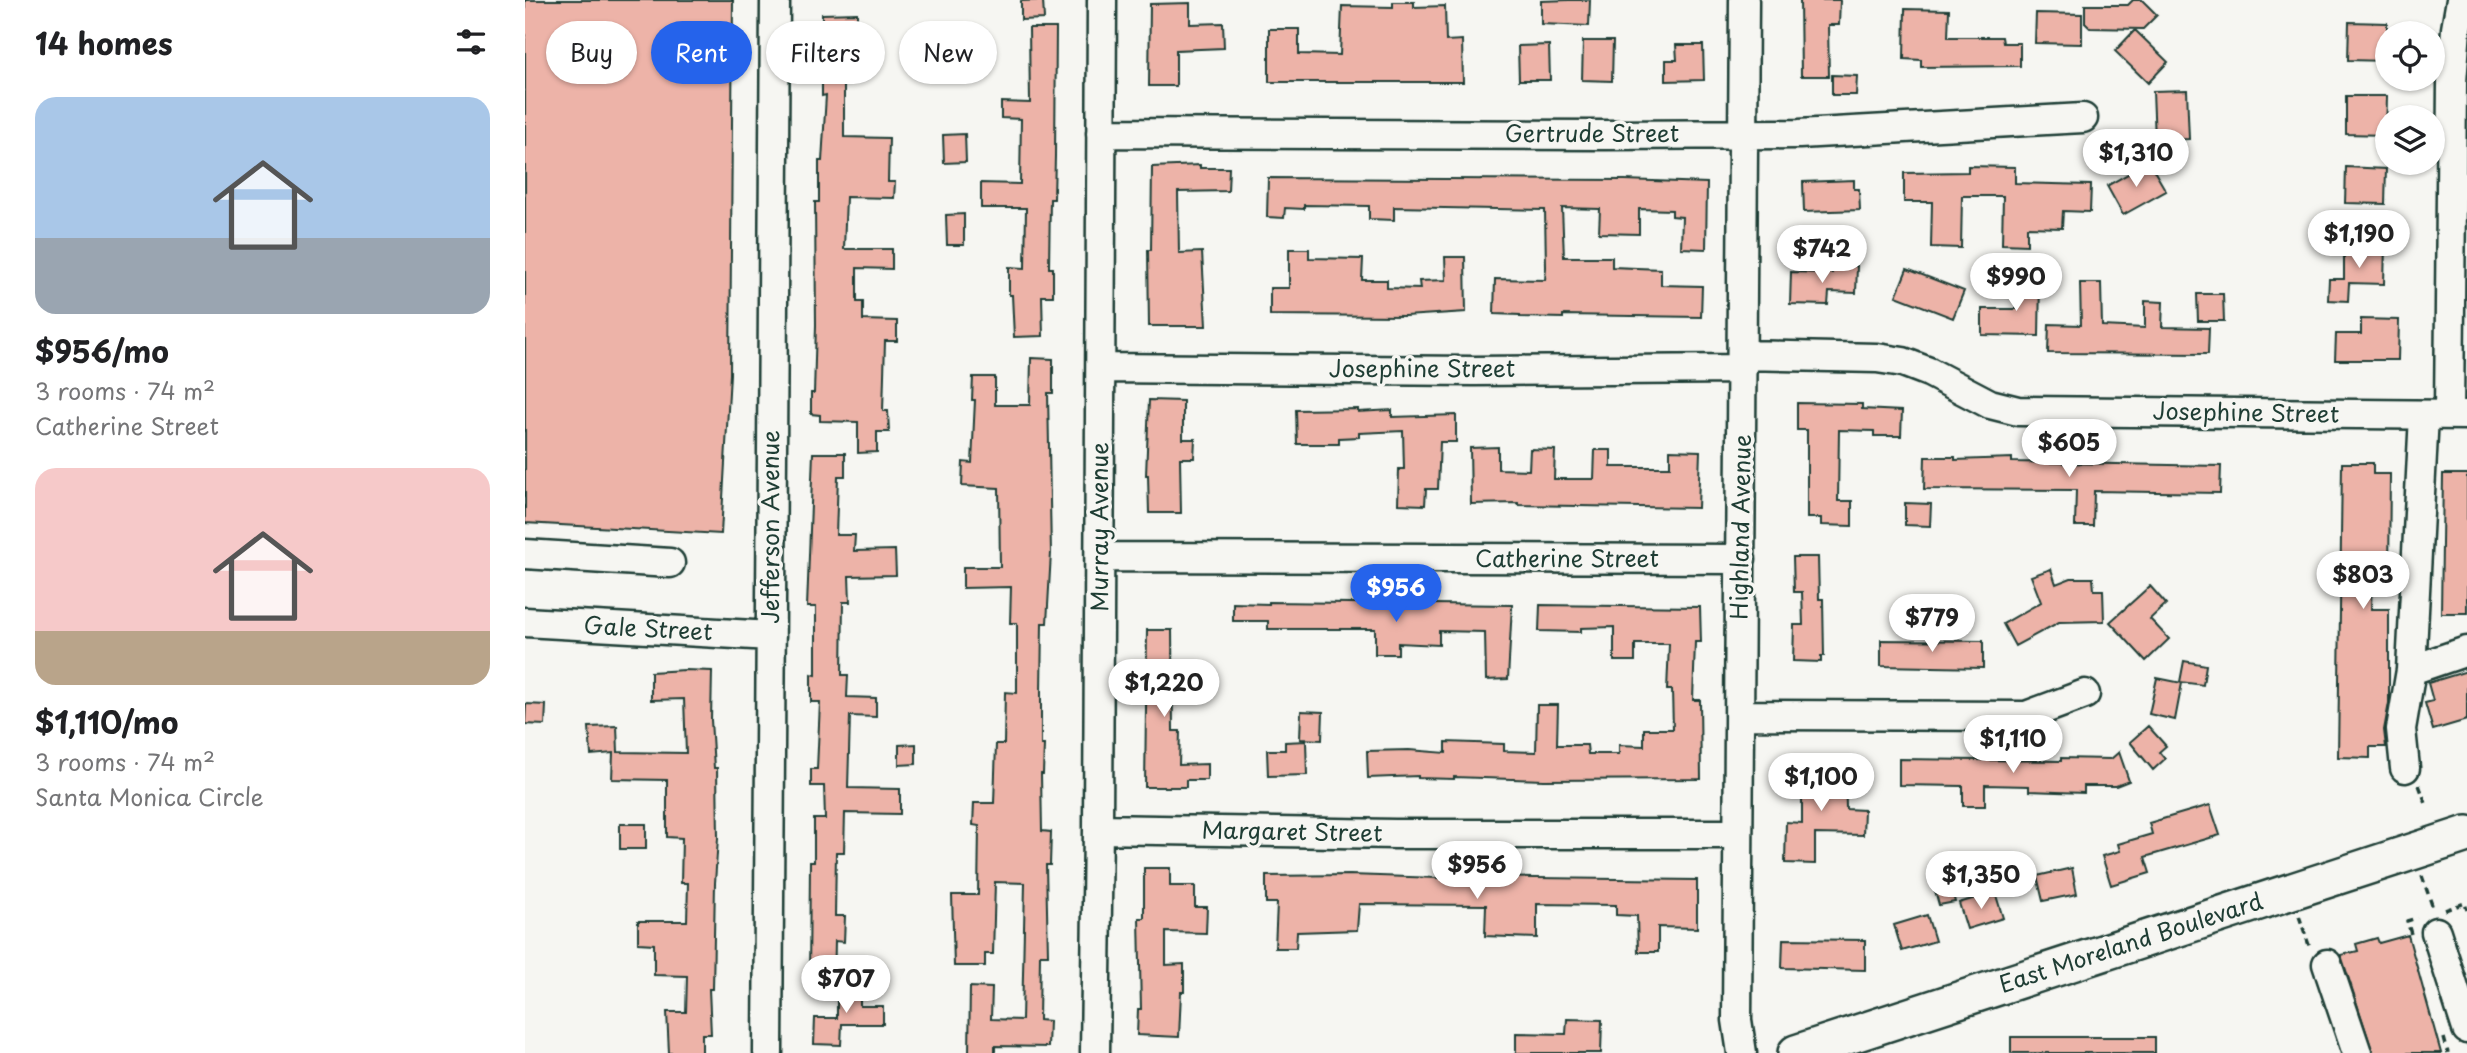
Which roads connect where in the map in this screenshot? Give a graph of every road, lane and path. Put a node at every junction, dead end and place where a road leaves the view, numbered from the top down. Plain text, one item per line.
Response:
1 (775, 0) edge
2 (1102, 0) edge
3 (1744, 0) edge
4 (2461, 0) edge
5 (2083, 118) dead end
6 (1101, 133) junction
7 (1743, 134) junction
8 (1742, 362) junction
9 (1101, 368) junction
10 (2447, 415) edge
11 (525, 554) edge
12 (1100, 557) junction
13 (1741, 559) junction
14 (670, 563) dead end
15 (525, 622) edge
16 (771, 636) junction
17 (2467, 650) edge
18 (2411, 670) junction
19 (2085, 694) dead end
20 (1739, 715) junction
21 (2405, 768) dead end
22 (1098, 829) junction
23 (1738, 834) junction
24 (2467, 834) edge
25 (2422, 876) dead end
26 (2435, 923) joint
27 (2327, 964) dead end
28 (2467, 1029) edge
29 (768, 1053) edge
30 (1095, 1053) edge
31 (1742, 1053) edge
32 (1796, 1053) edge
33 (2357, 1053) edge

1 - 16 street, Jefferson Avenue
2 - 6 street, Murray Avenue
3 - 7 street, Highland Avenue
4 - 10 street
5 - 7 street, Gertrude Street
6 - 7 street, Gertrude Street
6 - 9 street, Murray Avenue
7 - 8 street, Highland Avenue
8 - 9 street, Josephine Street
8 - 10 street, Josephine Street
8 - 13 street, Highland Avenue
9 - 12 street, Murray Avenue
10 - 18 street
11 - 14 street
12 - 13 street, Catherine Street
12 - 22 street, Murray Avenue
13 - 20 street, Highland Avenue
15 - 16 street, Gale Street
16 - 29 street, Jefferson Avenue
17 - 18 street
18 - 21 street
19 - 20 street
20 - 23 street, Highland Avenue
22 - 23 street, Margaret Street
22 - 30 street, Murray Avenue
23 - 31 street, Highland Avenue
24 - 32 main road, East Moreland Boulevard
25 - 26 path
26 - 28 street
27 - 33 street

